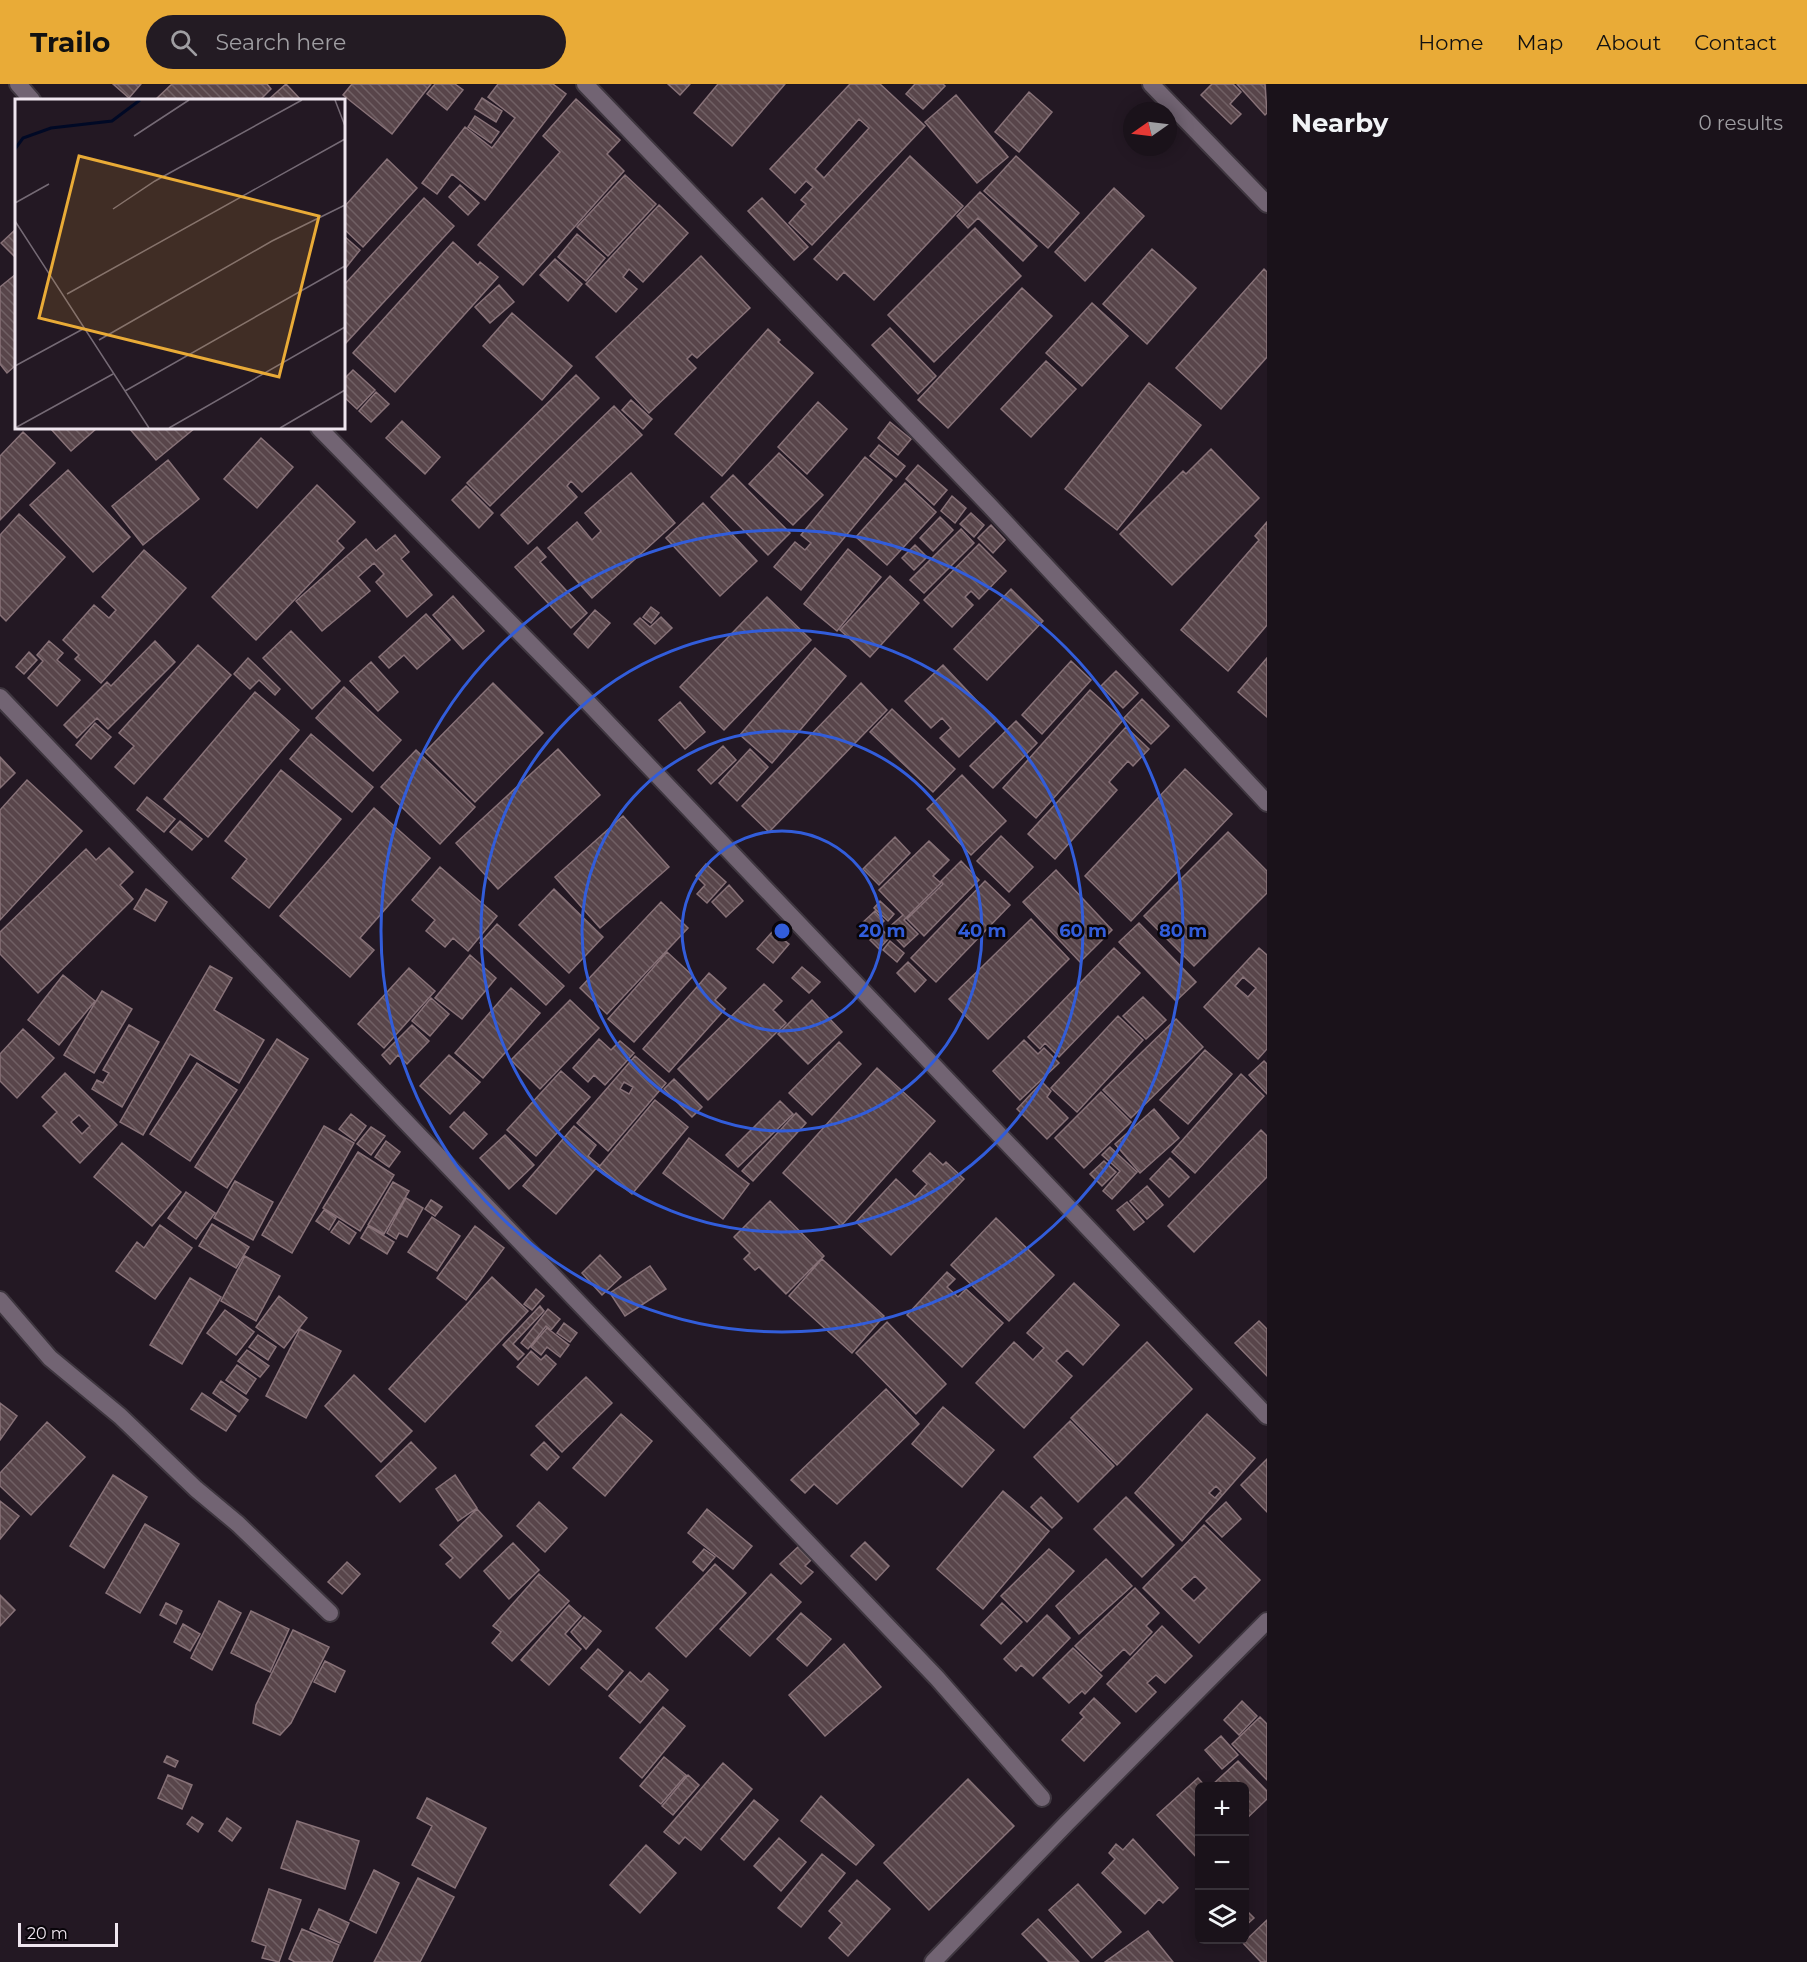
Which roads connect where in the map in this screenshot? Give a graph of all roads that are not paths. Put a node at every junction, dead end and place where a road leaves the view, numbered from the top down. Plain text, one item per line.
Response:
1 (18, 84) edge
2 (585, 84) edge
3 (1151, 84) edge
4 (31, 99) edge
5 (1267, 204) edge
6 (320, 429) edge
7 (0, 697) edge
8 (1267, 803) edge
9 (0, 1300) edge
10 (1267, 1416) edge
11 (330, 1613) dead end
12 (1267, 1621) edge
13 (1042, 1798) dead end
14 (933, 1962) edge

1 - 4 street
2 - 8 street
3 - 5 street
6 - 10 street
7 - 13 street
9 - 11 street
12 - 14 street

